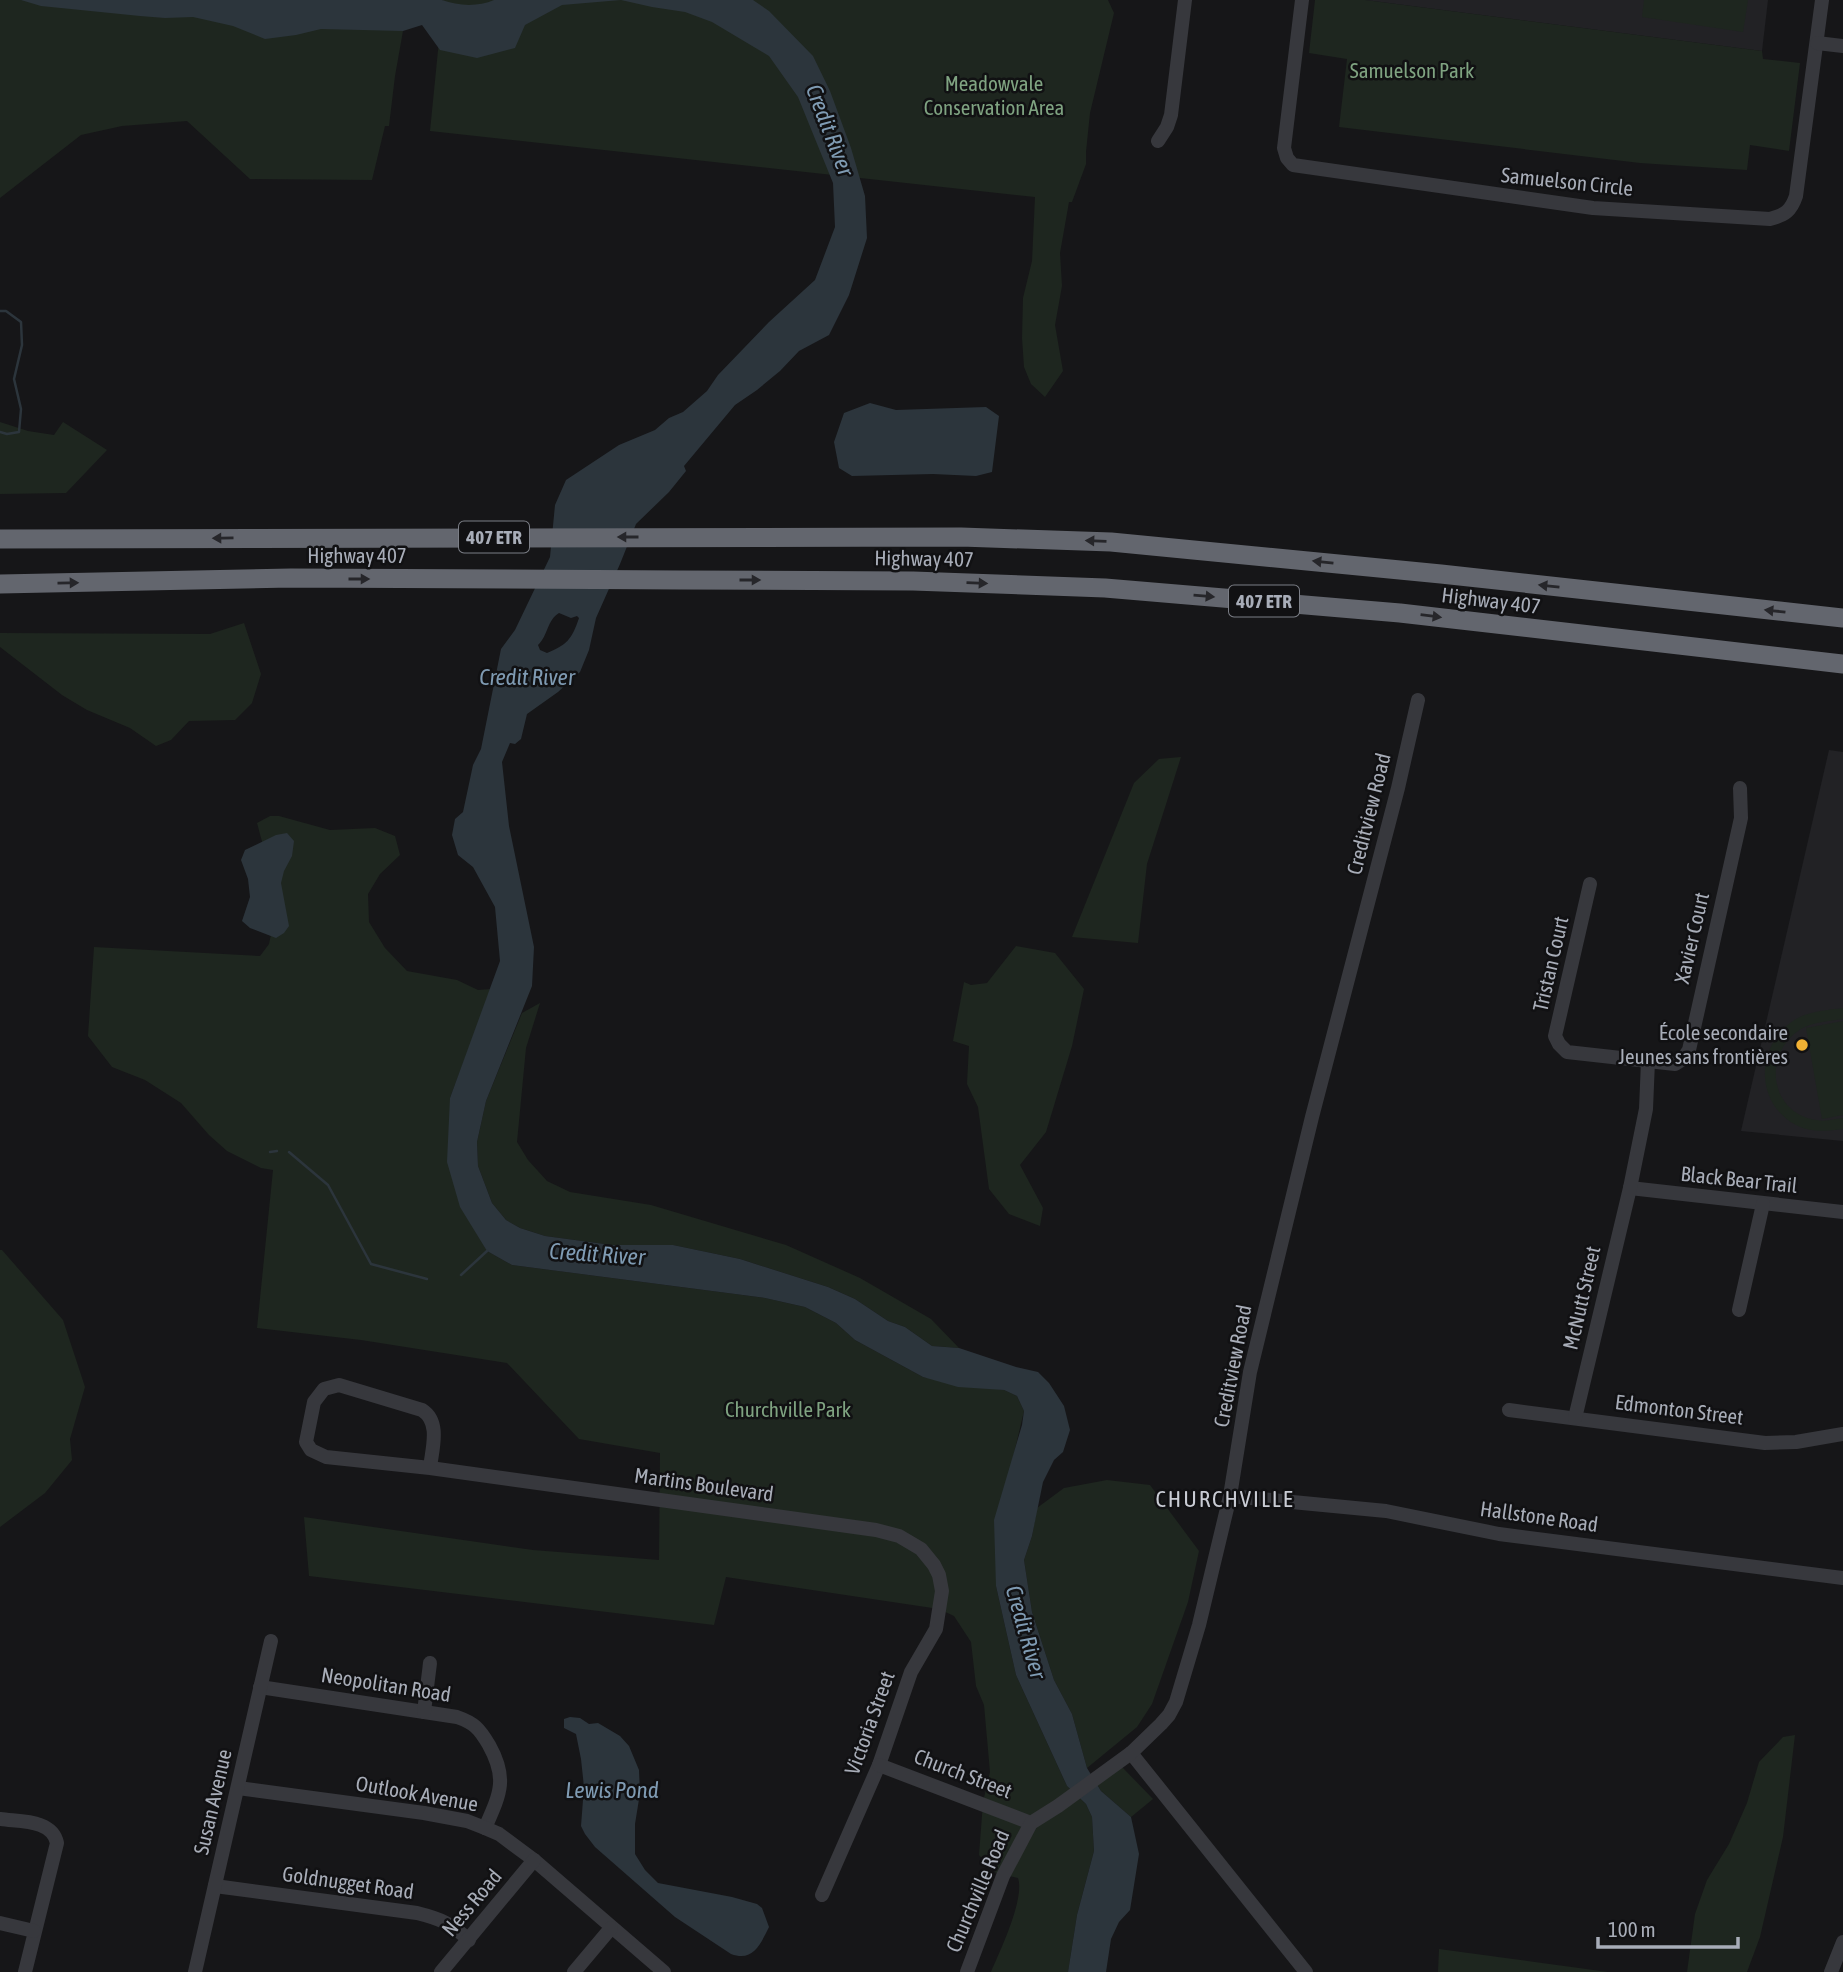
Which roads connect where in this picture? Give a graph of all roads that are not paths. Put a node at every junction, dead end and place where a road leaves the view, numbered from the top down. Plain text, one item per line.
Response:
1 (1185, 0) edge
2 (1302, 0) edge
3 (1822, 0) edge
4 (1817, 43) junction
5 (1843, 46) edge
6 (1158, 141) dead end
7 (0, 539) edge
8 (0, 584) edge
9 (1843, 618) edge
10 (1843, 664) edge
11 (1418, 700) dead end
12 (1741, 788) dead end
13 (1590, 884) dead end
14 (1647, 1061) junction
15 (1630, 1188) junction
16 (1763, 1204) junction
17 (1843, 1212) edge
18 (1739, 1310) dead end
19 (1508, 1410) dead end
20 (1575, 1418) junction
21 (1843, 1434) edge
22 (430, 1468) junction
23 (1230, 1496) junction
24 (1843, 1578) edge
25 (942, 1591) joint
26 (271, 1641) dead end
27 (430, 1663) dead end
28 (260, 1687) junction
29 (424, 1712) junction
30 (1131, 1753) junction
31 (879, 1765) junction
32 (238, 1788) junction
33 (0, 1819) edge
34 (1031, 1823) junction
35 (485, 1828) junction
36 (534, 1860) junction
37 (215, 1886) junction
38 (822, 1895) dead end
39 (0, 1923) edge
40 (611, 1927) junction
41 (34, 1931) junction
42 (469, 1940) junction
43 (1843, 1943) edge
44 (25, 1972) edge
45 (195, 1972) edge
46 (441, 1972) edge
47 (574, 1972) edge
48 (664, 1972) edge
49 (967, 1972) edge
50 (1306, 1972) edge
51 (1831, 1972) edge

1 - 6 street
2 - 4 street, Samuelson Circle
3 - 4 street, Samuelson Circle
4 - 5 street
9 -> 7 highway, Highway 407 / 407 ETR
8 -> 10 highway, Highway 407 / 407 ETR
11 - 23 street, Creditview Road
12 - 14 street, Xavier Court
13 - 14 street, Tristan Court
14 - 15 street, McNutt Street
15 - 16 street, Black Bear Trail
15 - 20 street, McNutt Street
16 - 17 street, Black Bear Trail
16 - 18 street
19 - 20 street, Edmonton Street
20 - 21 street, Edmonton Street
22 - 22 street, Martins Boulevard
22 - 25 street, Martins Boulevard
23 - 24 street, Hallstone Road
23 - 30 street, Creditview Road
25 - 31 street, Victoria Street
26 - 28 street, Susan Avenue
27 - 29 street
28 - 29 street, Neopolitan Road
28 - 32 street, Susan Avenue
29 - 35 street, Neopolitan Road
30 - 34 street, Churchville Road
30 - 50 street
31 - 34 street, Church Street
31 - 38 street, Victoria Street
32 - 35 street, Outlook Avenue
32 - 37 street, Susan Avenue
33 - 41 street
34 - 49 street, Churchville Road
35 - 36 street, Outlook Avenue
36 - 40 street, Outlook Avenue
36 - 42 street, Ness Road
37 - 42 street, Goldnugget Road
37 - 45 street, Susan Avenue
39 - 41 street
40 - 47 street
40 - 48 street, Outlook Avenue
41 - 44 street
42 - 46 street, Ness Road
43 - 51 street

